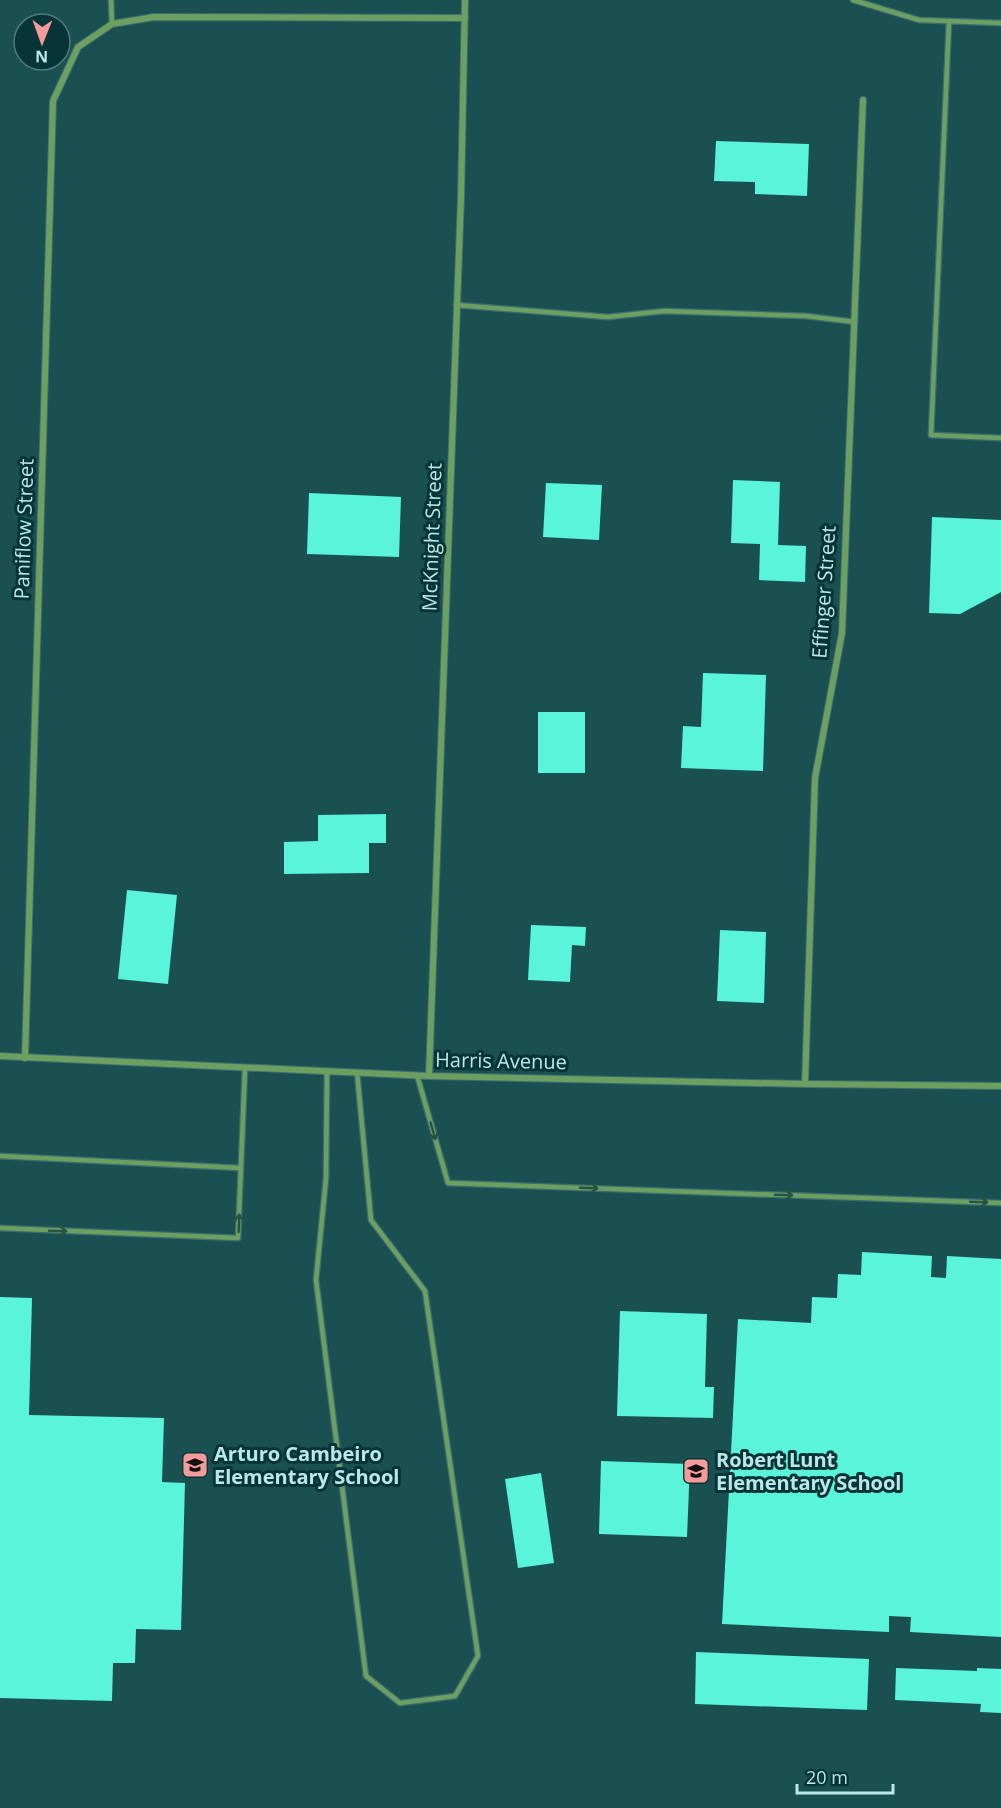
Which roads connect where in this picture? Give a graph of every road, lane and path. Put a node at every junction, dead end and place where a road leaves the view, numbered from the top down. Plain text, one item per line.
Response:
1 (111, 0) edge
2 (465, 0) edge
3 (853, 0) edge
4 (465, 18) junction
5 (949, 21) junction
6 (1001, 23) edge
7 (112, 24) junction
8 (863, 100) dead end
9 (456, 305) junction
10 (855, 321) junction
11 (1001, 438) edge
12 (0, 1056) edge
13 (25, 1058) junction
14 (245, 1068) junction
15 (327, 1071) junction
16 (357, 1072) junction
17 (417, 1075) junction
18 (429, 1076) junction
19 (805, 1084) junction
20 (1001, 1086) edge
21 (0, 1156) edge
22 (241, 1168) junction
23 (1001, 1203) edge
24 (0, 1228) edge

1 - 7 lane
2 - 4 street, McKnight Street
3 - 5 lane
4 - 7 street
4 - 9 street, McKnight Street
5 - 6 lane
5 - 11 lane
7 - 13 street, Paniflow Street
8 - 10 street, Effinger Street
9 - 10 lane
9 - 18 street, McKnight Street
10 - 19 street, Effinger Street
12 - 13 street, Harris Avenue
13 - 14 street, Harris Avenue
14 - 15 street, Harris Avenue
14 - 22 lane
15 - 16 street, Harris Avenue
15 - 16 lane
16 - 17 street, Harris Avenue
17 - 18 street, Harris Avenue
17 -> 23 lane
18 - 19 street, Harris Avenue
19 - 20 street, Harris Avenue
21 - 22 lane
24 -> 22 lane

